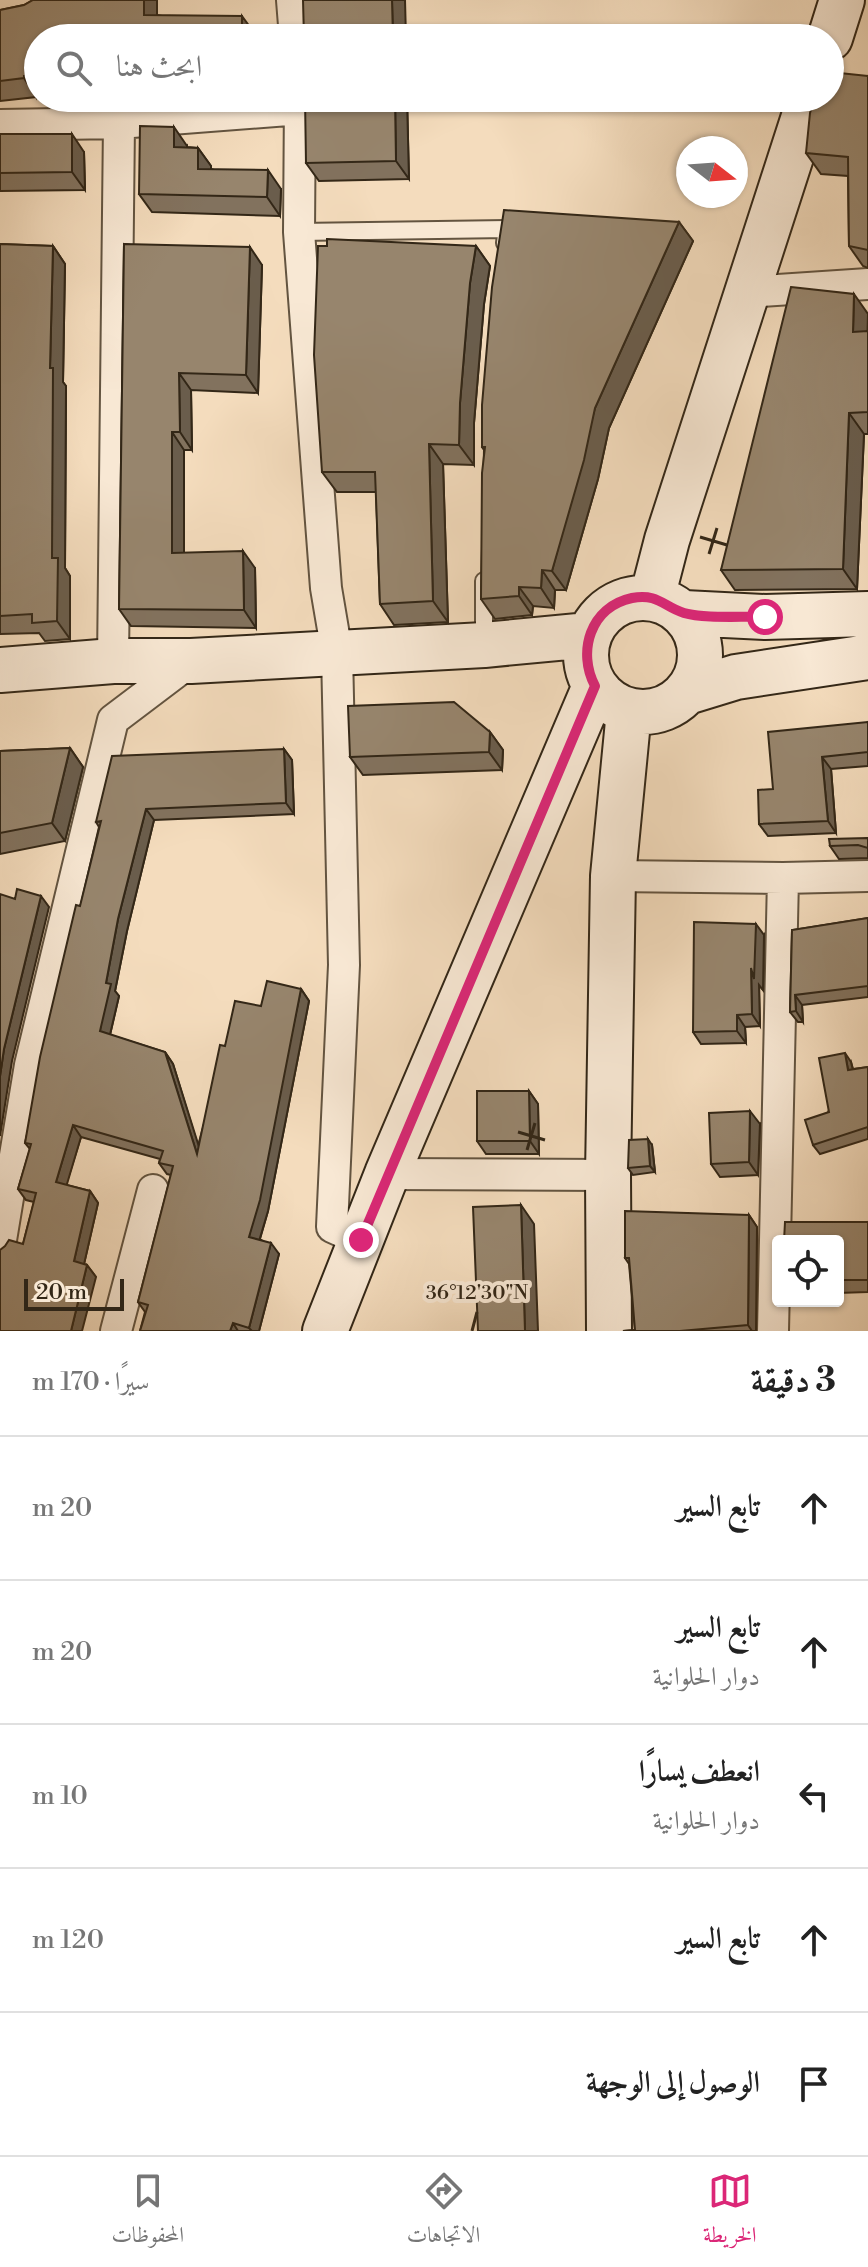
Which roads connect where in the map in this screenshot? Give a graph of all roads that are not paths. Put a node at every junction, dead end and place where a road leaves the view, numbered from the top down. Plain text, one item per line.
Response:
1 (292, 0) edge
2 (842, 0) edge
3 (294, 24) edge
4 (834, 24) edge
5 (219, 112) edge
6 (300, 112) edge
7 (806, 112) edge
8 (119, 123) junction
9 (0, 125) edge
10 (299, 232) junction
11 (502, 260) edge
12 (868, 284) edge
13 (748, 292) junction
14 (484, 566) edge
15 (668, 605) junction
16 (868, 614) edge
17 (589, 635) junction
18 (484, 645) junction
19 (337, 653) junction
20 (868, 657) edge
21 (113, 661) junction
22 (191, 661) junction
23 (0, 670) edge
24 (687, 692) junction
25 (612, 699) junction
26 (613, 876) junction
27 (868, 876) edge
28 (783, 878) junction
29 (387, 1174) junction
30 (608, 1175) junction
31 (153, 1190) dead end
32 (361, 1240) junction
33 (0, 1246) edge
34 (116, 1331) edge
35 (325, 1331) edge
36 (609, 1331) edge
37 (773, 1331) edge

1 - 3 street
2 - 4 main road
5 - 8 street
6 - 10 street
7 - 13 main road
8 - 9 street
8 - 21 street
10 - 11 lane
10 - 19 street
12 - 13 street
13 - 15 main road
14 - 18 lane
15 - 16 main road
15 - 17 main road
15 - 24 main road
17 - 18 main road
17 - 25 main road
18 - 19 main road
19 - 22 main road
19 - 32 street
20 - 24 main road
21 - 22 main road
21 - 23 main road
22 - 33 street
24 - 25 main road
25 - 26 main road
25 - 29 main road
26 - 28 street
26 - 30 main road
27 - 28 street
28 - 37 street
29 - 30 street
29 - 32 main road
30 - 36 main road
31 - 34 street
32 - 35 main road

